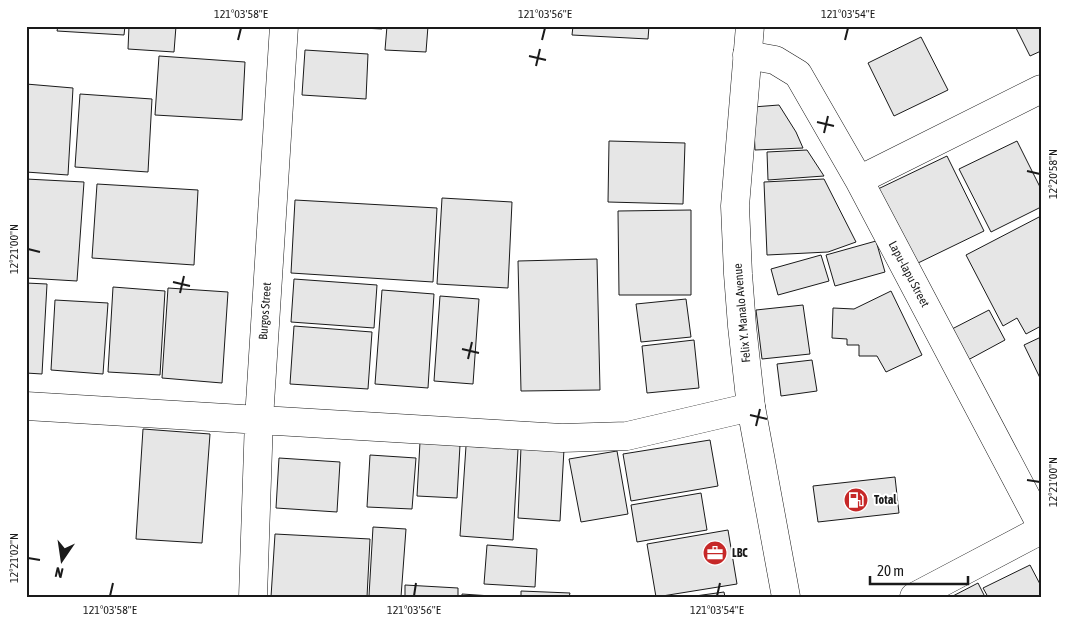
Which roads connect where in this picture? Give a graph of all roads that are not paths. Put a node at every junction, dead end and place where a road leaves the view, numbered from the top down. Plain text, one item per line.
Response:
1 (284, 26) edge
2 (750, 26) edge
3 (747, 55) junction
4 (1041, 89) edge
5 (859, 180) junction
6 (26, 406) edge
7 (751, 407) junction
8 (258, 419) junction
9 (1041, 525) edge
10 (1041, 530) edge
11 (253, 597) edge
12 (786, 597) edge
13 (914, 597) edge

1 - 8 street, Burgos Street
2 - 3 street, Felix Y. Manalo Avenue
3 - 5 street, Lapu-lapu Street
3 - 7 street, Felix Y. Manalo Avenue
4 - 5 street
5 - 9 street, Lapu-lapu Street
6 - 8 street
7 - 8 street
7 - 12 street, Felix Y. Manalo Avenue
8 - 11 street, Burgos Street
10 - 13 street

